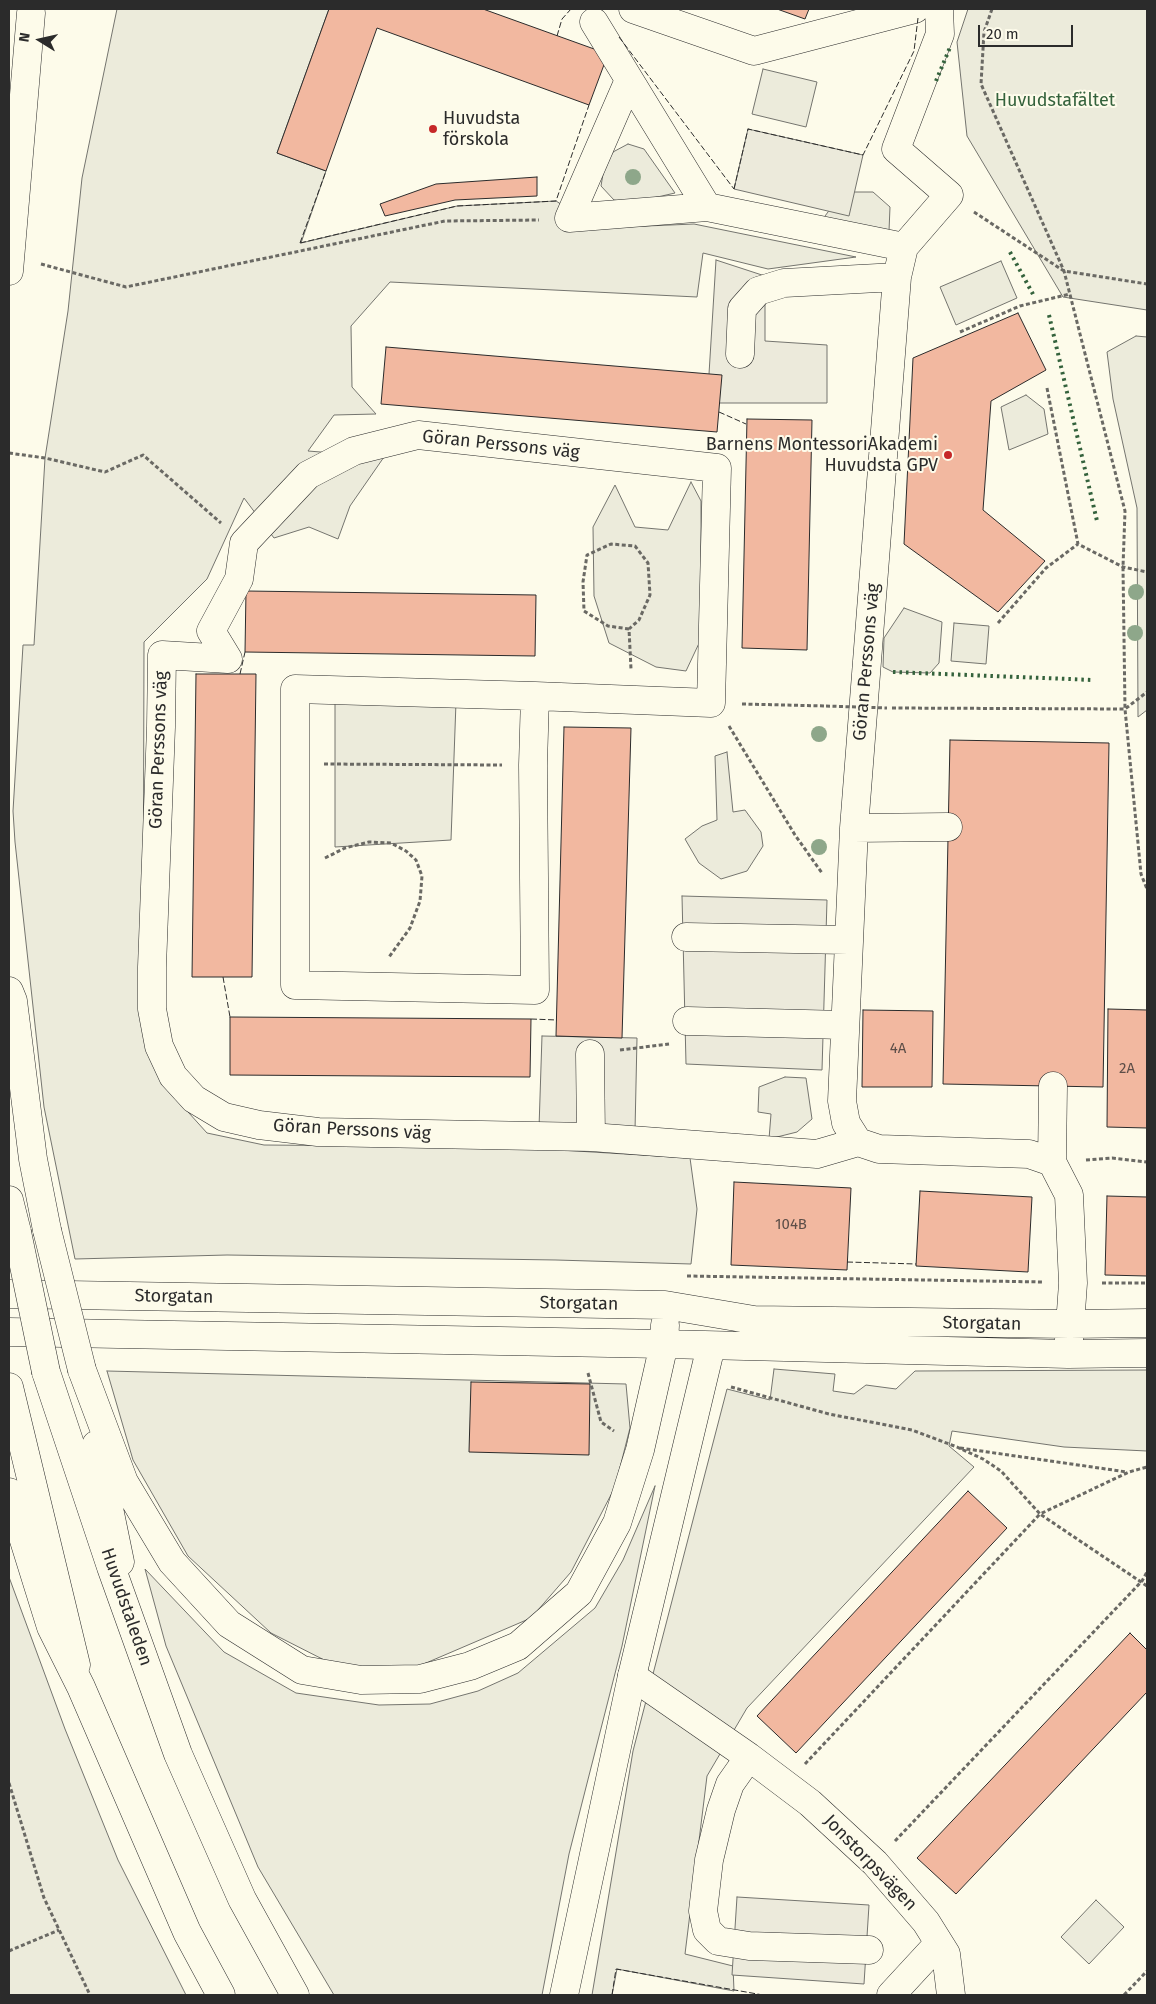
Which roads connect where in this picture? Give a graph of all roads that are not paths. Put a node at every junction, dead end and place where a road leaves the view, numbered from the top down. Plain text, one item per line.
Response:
1 (633, 9) edge
2 (915, 9) edge
3 (938, 9) edge
4 (31, 11) edge
5 (594, 22) dead end
6 (9, 72) edge
7 (629, 80) junction
8 (9, 95) edge
9 (707, 208) junction
10 (904, 248) junction
11 (9, 263) edge
12 (898, 277) junction
13 (740, 354) dead end
14 (535, 696) junction
15 (948, 827) dead end
16 (854, 828) junction
17 (686, 937) dead end
18 (848, 940) junction
19 (9, 991) edge
20 (687, 1021) road end
21 (844, 1025) junction
22 (590, 1054) road end
23 (1053, 1086) dead end
24 (591, 1137) junction
25 (858, 1142) junction
26 (1052, 1162) junction
27 (9, 1200) edge
28 (9, 1294) edge
29 (665, 1305) junction
30 (1070, 1324) junction
31 (1147, 1324) edge
32 (9, 1332) edge
33 (664, 1344) junction
34 (711, 1346) junction
35 (1147, 1353) edge
36 (1068, 1354) junction
37 (82, 1370) junction
38 (9, 1387) edge
39 (9, 1492) edge
40 (145, 1662) junction
41 (632, 1676) junction
42 (81, 1687) junction
43 (749, 1756) junction
44 (939, 1943) junction
45 (869, 1950) dead end
46 (221, 1995) edge
47 (295, 1995) edge
48 (564, 1995) edge
49 (891, 1995) edge
50 (951, 1995) edge

1 - 2 street
3 - 10 street, Göran Perssons väg
4 - 6 street
4 - 8 street
4 - 11 street
5 - 7 street
7 - 9 street
7 - 9 street
9 - 10 street
10 - 12 street, Göran Perssons väg
12 - 13 street
12 - 16 street, Göran Perssons väg
14 - 14 street
14 - 24 street, Göran Perssons väg
15 - 16 street
16 - 18 street, Göran Perssons väg
17 - 18 street
18 - 21 street, Göran Perssons väg
19 - 37 street, bridge
20 - 21 street
21 - 25 street, Göran Perssons väg
22 - 24 street
23 - 26 street
24 - 25 street, Göran Perssons väg
25 - 26 street
26 - 30 street
27 - 40 street, Huvudstaleden, bridge
28 - 29 street, Storgatan
29 - 30 street, Storgatan
29 - 33 street
30 - 31 street, Storgatan
30 - 36 street
32 - 33 street, Storgatan
33 - 34 street, Storgatan
33 - 37 street
34 - 36 street, Storgatan
34 - 41 street
35 - 36 street, Storgatan
37 - 40 street
38 - 42 street
39 - 42 street
40 - 47 street, Huvudstaleden
41 - 43 street, Jonstorpsvägen
41 - 48 street
42 - 46 street
43 - 44 street, Jonstorpsvägen
43 - 45 street
44 - 49 street
44 - 50 street, Jonstorpsvägen

